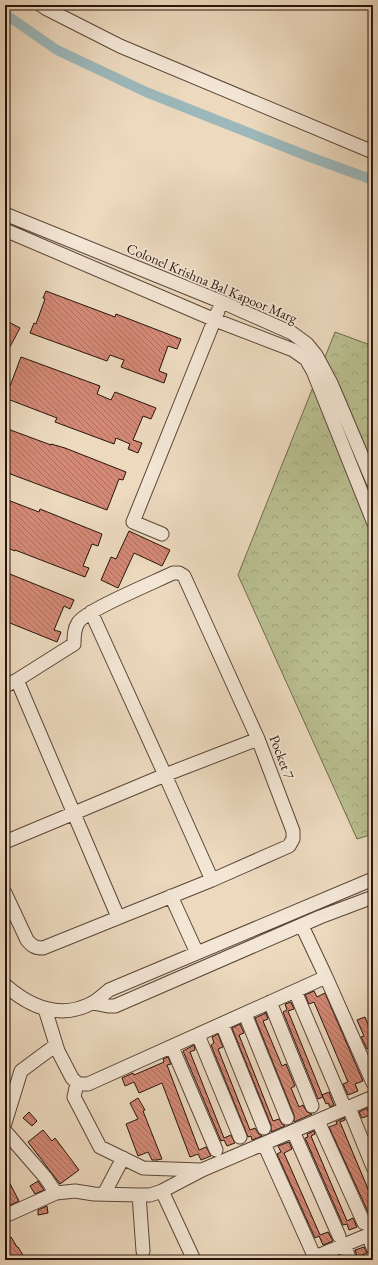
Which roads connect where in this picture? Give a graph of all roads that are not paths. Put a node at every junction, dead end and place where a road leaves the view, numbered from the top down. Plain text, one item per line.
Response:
1 (41, 5) edge
2 (373, 152) edge
3 (5, 214) edge
4 (5, 231) edge
5 (222, 302) junction
6 (215, 320) junction
7 (373, 482) edge
8 (373, 521) edge
9 (162, 534) dead end
10 (90, 612) junction
11 (17, 680) junction
12 (5, 686) edge
13 (258, 739) junction
14 (165, 774) junction
15 (75, 812) junction
16 (5, 842) edge
17 (373, 879) edge
18 (212, 880) junction
19 (5, 893) edge
20 (171, 896) junction
21 (373, 897) edge
22 (316, 902) junction
23 (118, 917) junction
24 (320, 918) junction
25 (302, 926) junction
26 (197, 953) junction
27 (326, 977) junction
28 (5, 985) edge
29 (295, 991) junction
30 (270, 1002) junction
31 (93, 1003) junction
32 (45, 1009) junction
33 (245, 1014) junction
34 (222, 1024) junction
35 (198, 1035) junction
36 (56, 1045) junction
37 (172, 1047) junction
38 (77, 1082) junction
39 (373, 1083) edge
40 (373, 1097) edge
41 (312, 1106) dead end
42 (347, 1108) junction
43 (287, 1118) dead end
44 (318, 1121) junction
45 (5, 1123) edge
46 (264, 1128) dead end
47 (5, 1132) edge
48 (293, 1132) junction
49 (240, 1137) dead end
50 (264, 1144) junction
51 (216, 1150) dead end
52 (123, 1158) junction
53 (373, 1167) edge
54 (202, 1170) junction
55 (162, 1191) junction
56 (56, 1193) junction
57 (104, 1194) junction
58 (139, 1195) junction
59 (5, 1216) edge
60 (368, 1230) edge
61 (341, 1240) junction
62 (373, 1248) edge
63 (143, 1251) dead end
64 (315, 1258) edge
65 (194, 1260) edge
66 (350, 1260) edge

1 - 2 street
3 - 5 street, Colonel Krishna Bal Kapoor Marg
4 - 6 street
5 - 6 street
5 - 7 street, Colonel Krishna Bal Kapoor Marg
6 - 8 street
6 - 9 street
10 - 11 street, Pocket 7
10 - 13 street, Pocket 7
10 - 14 street
11 - 12 street, Pocket 7
11 - 15 street
13 - 14 street
13 - 18 street, Pocket 7
14 - 15 street
14 - 18 street
15 - 16 street
15 - 23 street
17 - 22 street
18 - 20 street, Pocket 7
19 - 23 street, Pocket 7
20 - 23 street, Pocket 7
20 - 26 street
21 - 24 street
22 - 24 street
22 - 26 street
24 - 25 street
25 - 27 street
25 - 31 street
26 - 31 street
27 - 29 street
27 - 39 street
28 - 32 street
29 - 30 street
29 - 42 street
30 - 33 street
30 - 41 street
31 - 32 street
32 - 36 street
33 - 34 street
33 - 43 street
34 - 35 street
34 - 46 street
35 - 37 street
35 - 49 street
36 - 38 street
36 - 45 street
37 - 38 street
37 - 51 street
38 - 52 street
40 - 42 street
42 - 44 street
42 - 53 street
44 - 48 street
44 - 60 street
47 - 56 street
48 - 50 street
48 - 61 street
50 - 54 street
50 - 64 street
52 - 54 street
52 - 57 street
54 - 55 street
55 - 58 street
55 - 65 street
56 - 57 street
56 - 59 street
57 - 58 street
58 - 63 street
60 - 61 street
60 - 62 street
61 - 64 street
61 - 66 street

